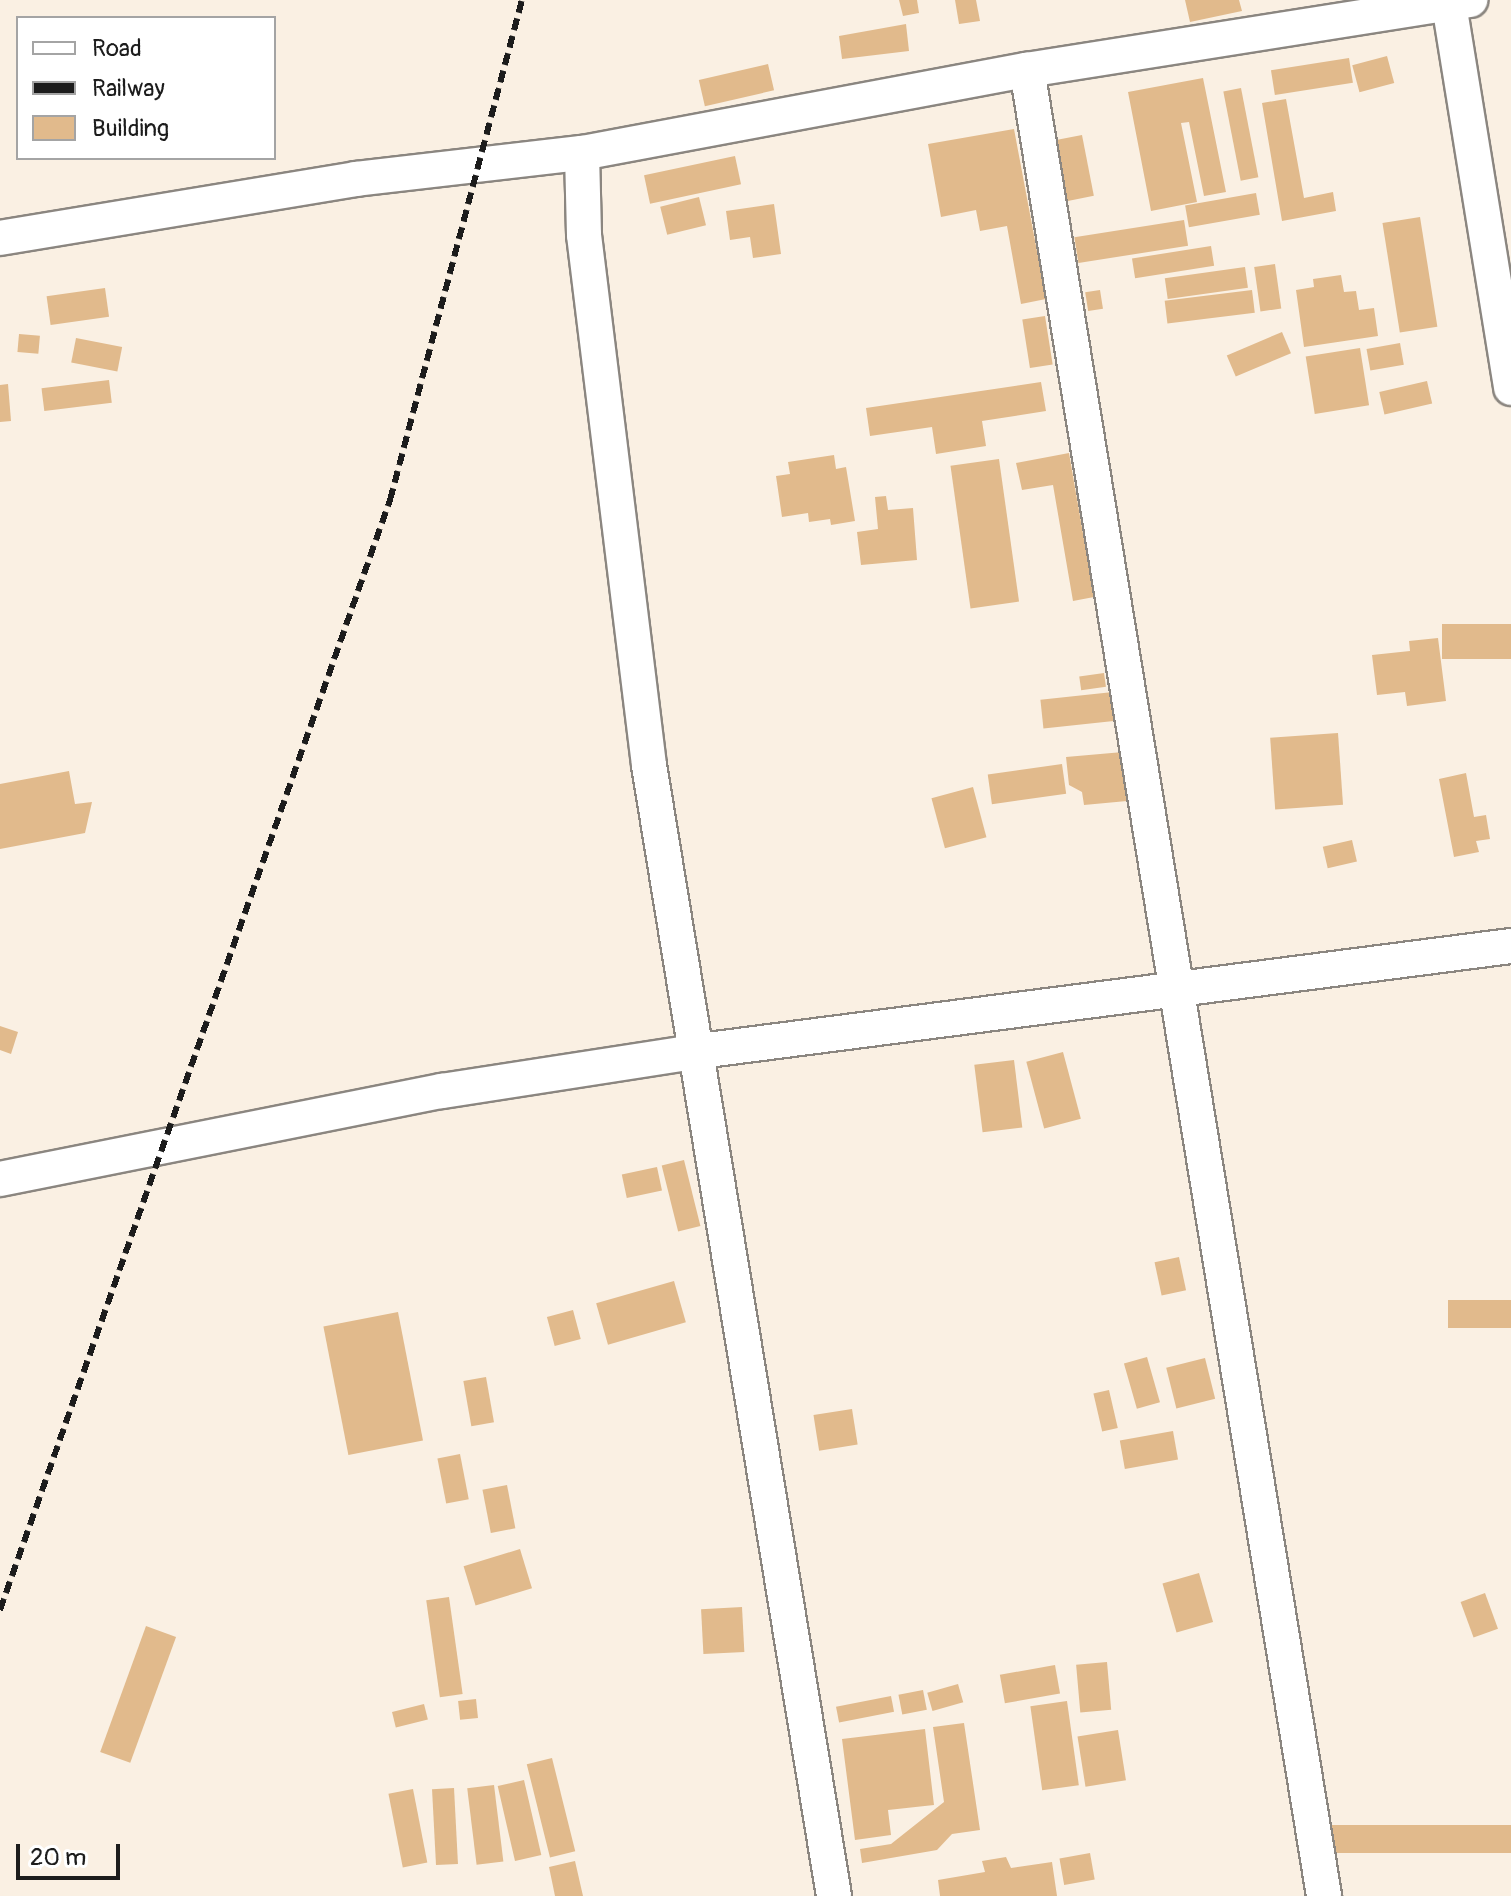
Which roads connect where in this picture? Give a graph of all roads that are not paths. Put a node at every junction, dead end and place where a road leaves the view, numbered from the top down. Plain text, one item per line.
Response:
1 (1460, 2) edge
2 (1027, 70) junction
3 (582, 153) junction
4 (0, 238) edge
5 (1511, 388) edge
6 (1511, 946) edge
7 (1175, 992) junction
8 (700, 1051) junction
9 (0, 1179) edge
10 (834, 1896) edge
11 (1324, 1896) edge

1 - 2 street
1 - 5 street
2 - 3 street
2 - 7 street
3 - 4 street
3 - 8 street
6 - 7 street
7 - 8 street
7 - 11 street
8 - 9 street
8 - 10 street

